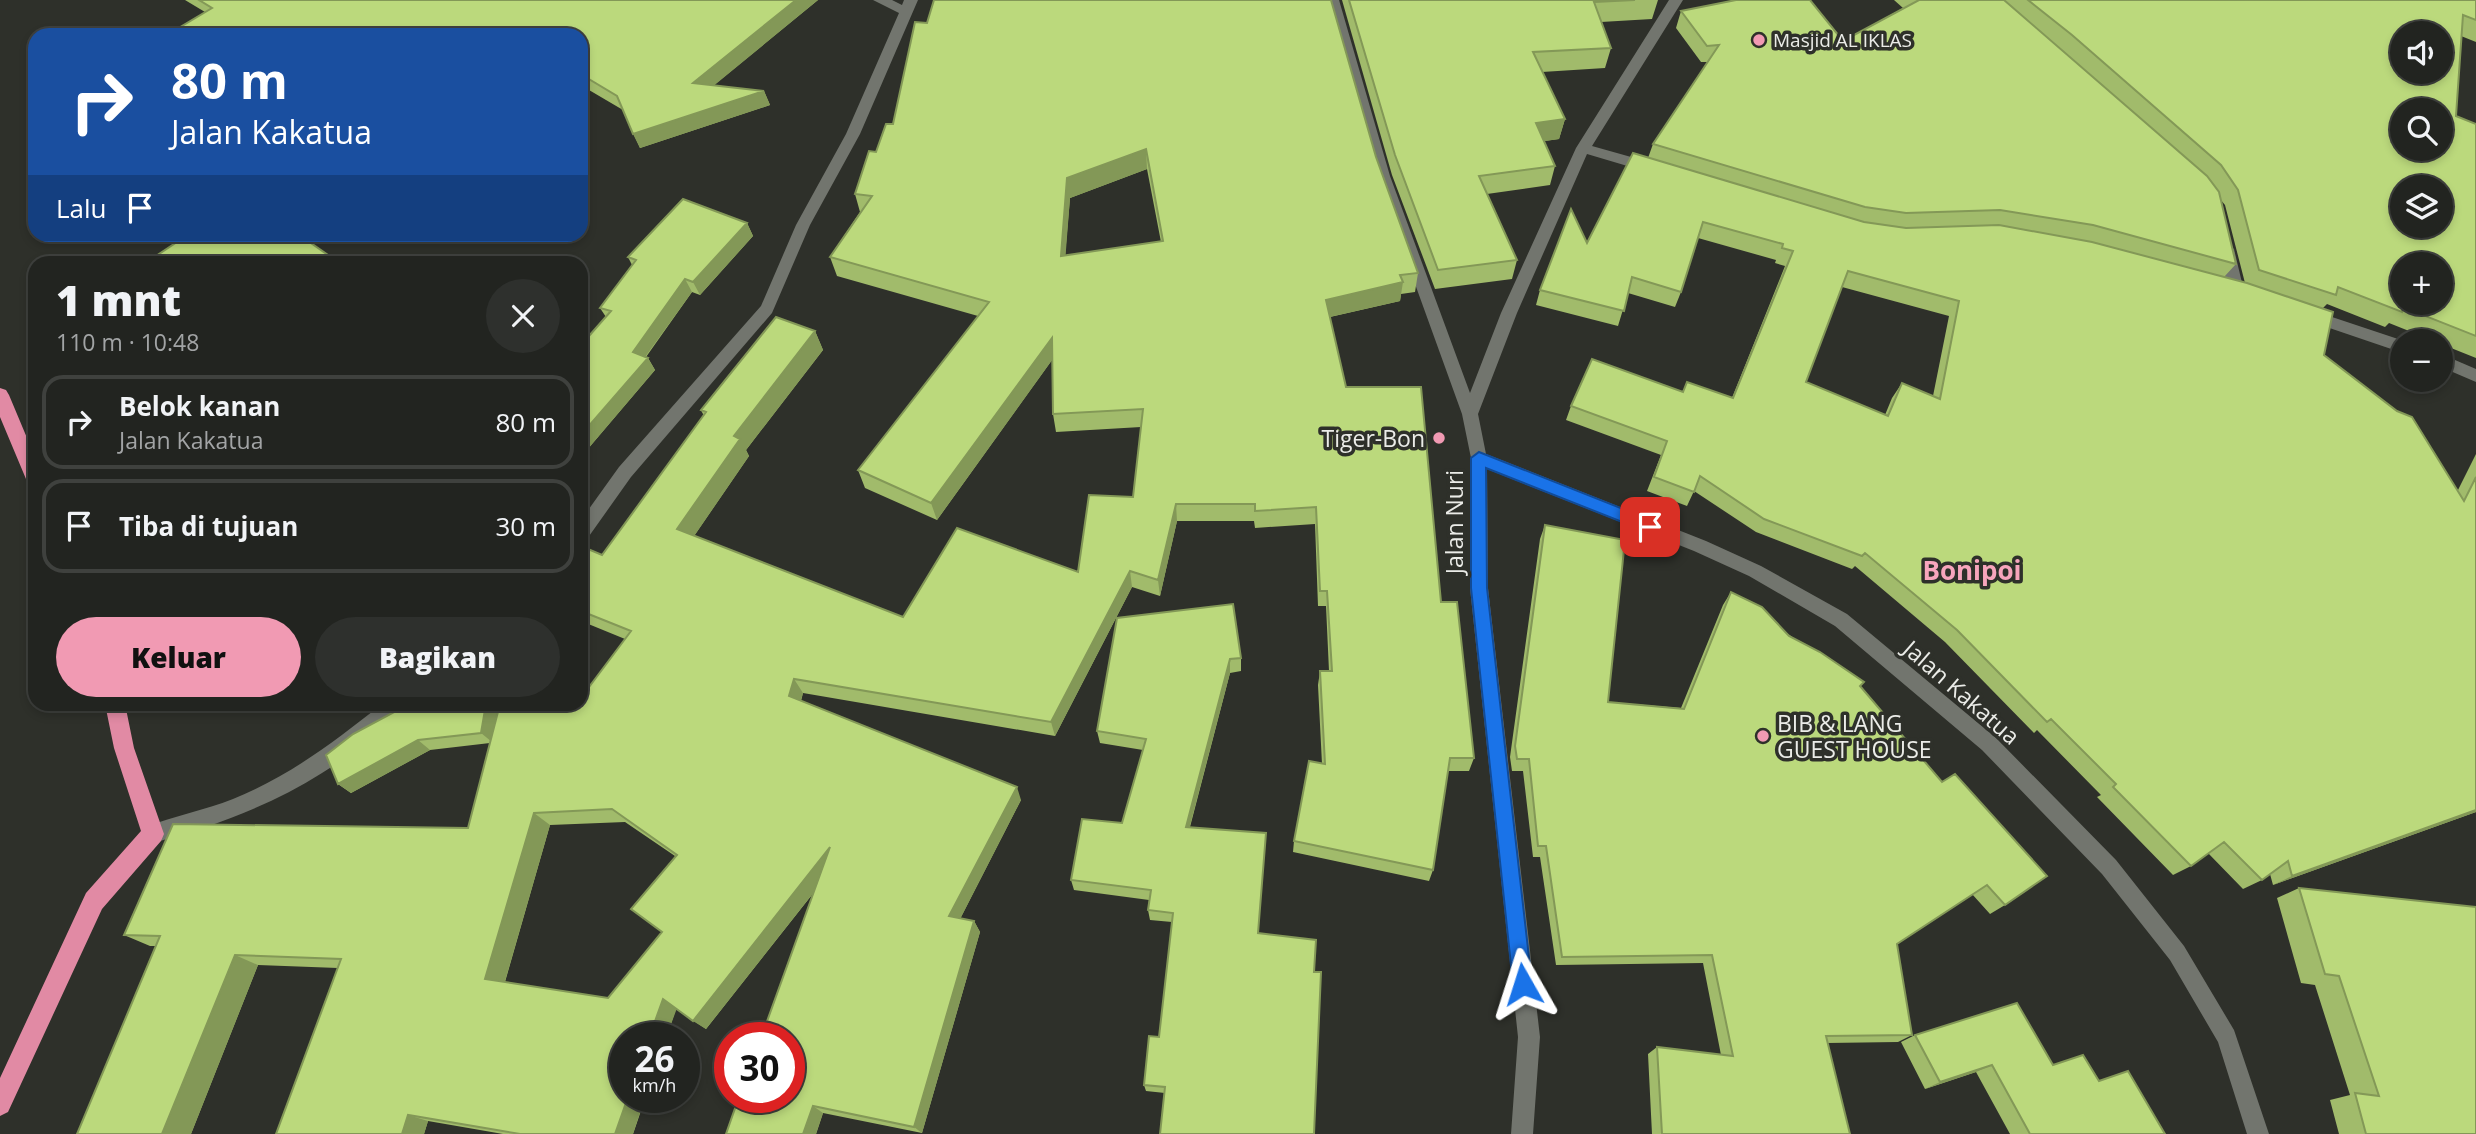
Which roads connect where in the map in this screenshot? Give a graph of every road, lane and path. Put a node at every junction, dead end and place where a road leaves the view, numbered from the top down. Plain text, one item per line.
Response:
1 (880, 0) edge
2 (1332, 0) edge
3 (1676, 0) edge
4 (909, 5) edge
5 (1583, 148) junction
6 (1663, 171) edge
7 (2221, 230) edge
8 (2262, 299) edge
9 (2288, 308) edge
10 (2390, 343) edge
11 (2453, 365) edge
12 (2476, 376) edge
13 (0, 395) edge
14 (1470, 414) junction
15 (1479, 458) junction
16 (28, 462) edge
17 (588, 524) edge
18 (116, 711) edge
19 (387, 711) edge
20 (153, 834) junction
21 (0, 1104) edge
22 (1522, 1134) edge
23 (2258, 1134) edge

1 - 4 street
2 - 14 street, Jalan Nuri
3 - 5 street
4 - 17 street
5 - 6 street
5 - 14 street
7 - 8 street
9 - 10 street
11 - 12 street
13 - 16 highway
14 - 15 street, Jalan Nuri
15 - 22 street, Jalan Nuri
15 - 23 street, Jalan Kakatua
18 - 20 highway
19 - 20 street
20 - 21 highway

